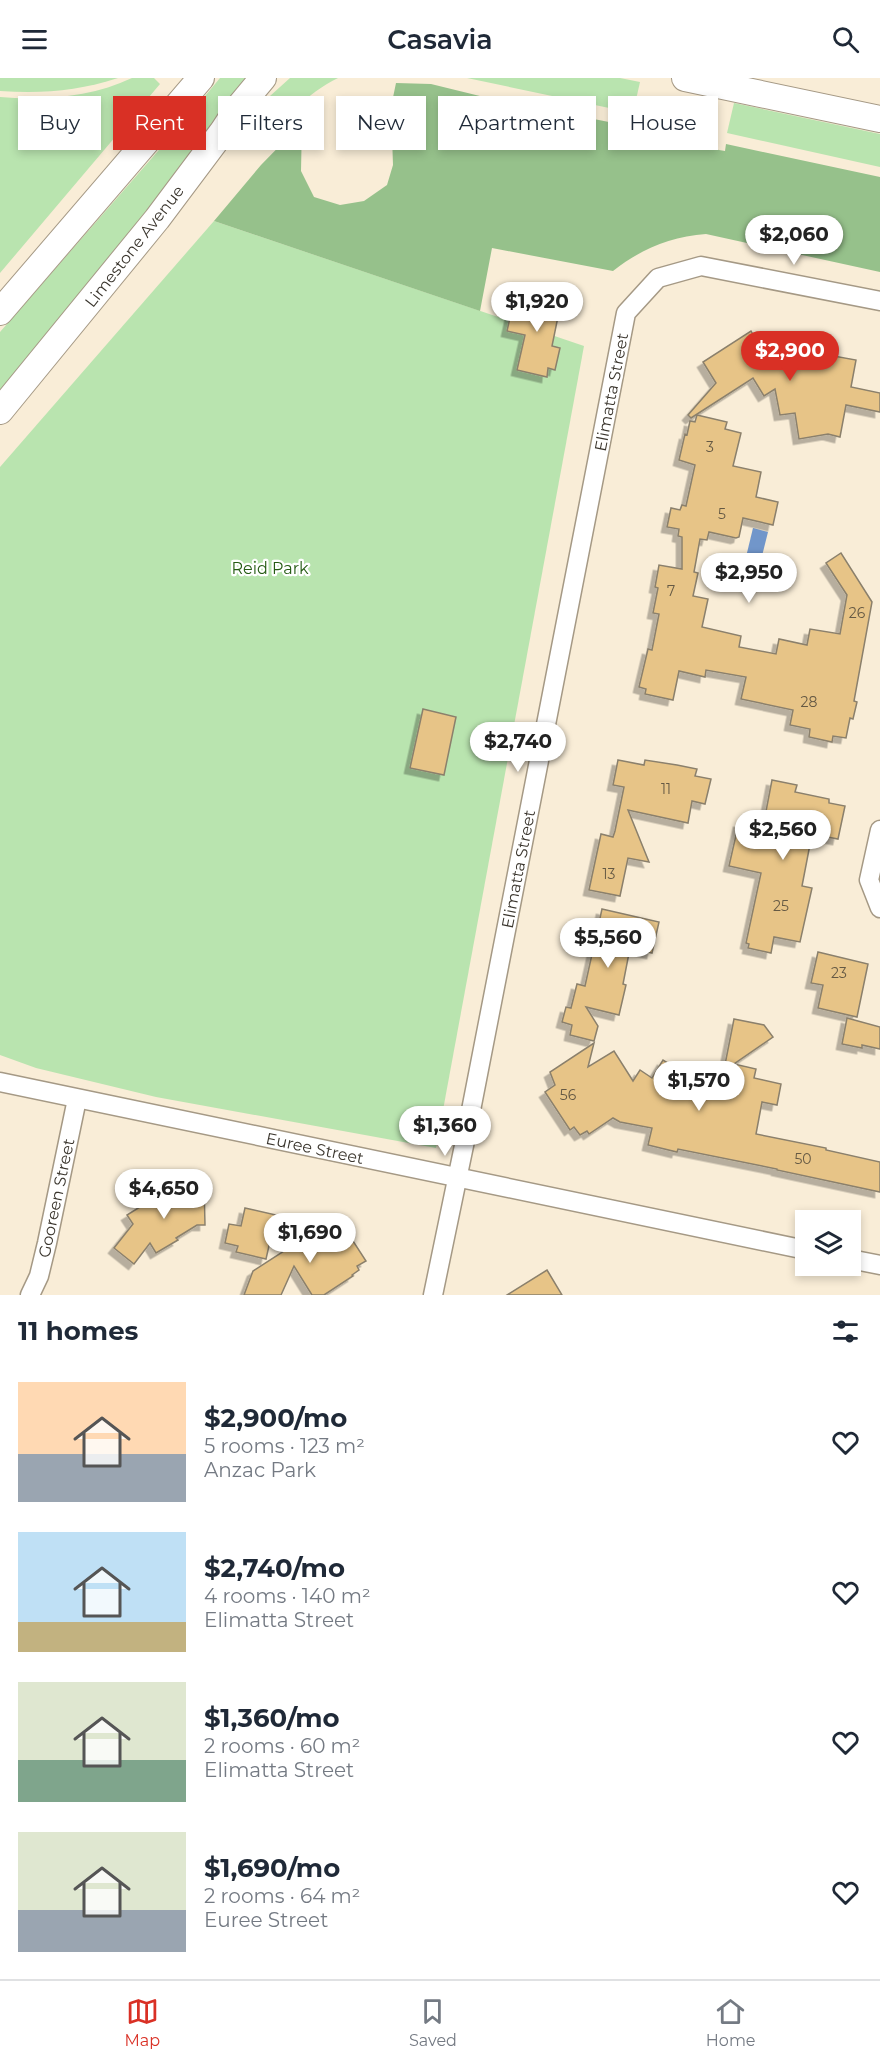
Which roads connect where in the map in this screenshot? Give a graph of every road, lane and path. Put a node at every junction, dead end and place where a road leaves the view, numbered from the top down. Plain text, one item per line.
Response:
1 (201, 78) edge
2 (263, 78) edge
3 (685, 78) edge
4 (880, 119) edge
5 (880, 301) edge
6 (0, 312) edge
7 (0, 411) edge
8 (880, 830) edge
9 (880, 908) edge
10 (0, 1082) edge
11 (77, 1099) junction
12 (458, 1178) junction
13 (795, 1248) edge
14 (861, 1261) edge
15 (880, 1265) edge
16 (30, 1295) edge
17 (433, 1295) edge

1 - 6 main road
2 - 7 main road, Limestone Avenue
3 - 4 main road
5 - 12 street, Elimatta Street
8 - 9 street
10 - 11 street, Euree Street
11 - 12 street, Euree Street
11 - 16 street, Gooreen Street
12 - 13 street, Euree Street
12 - 17 street, Elimatta Street
14 - 15 street

